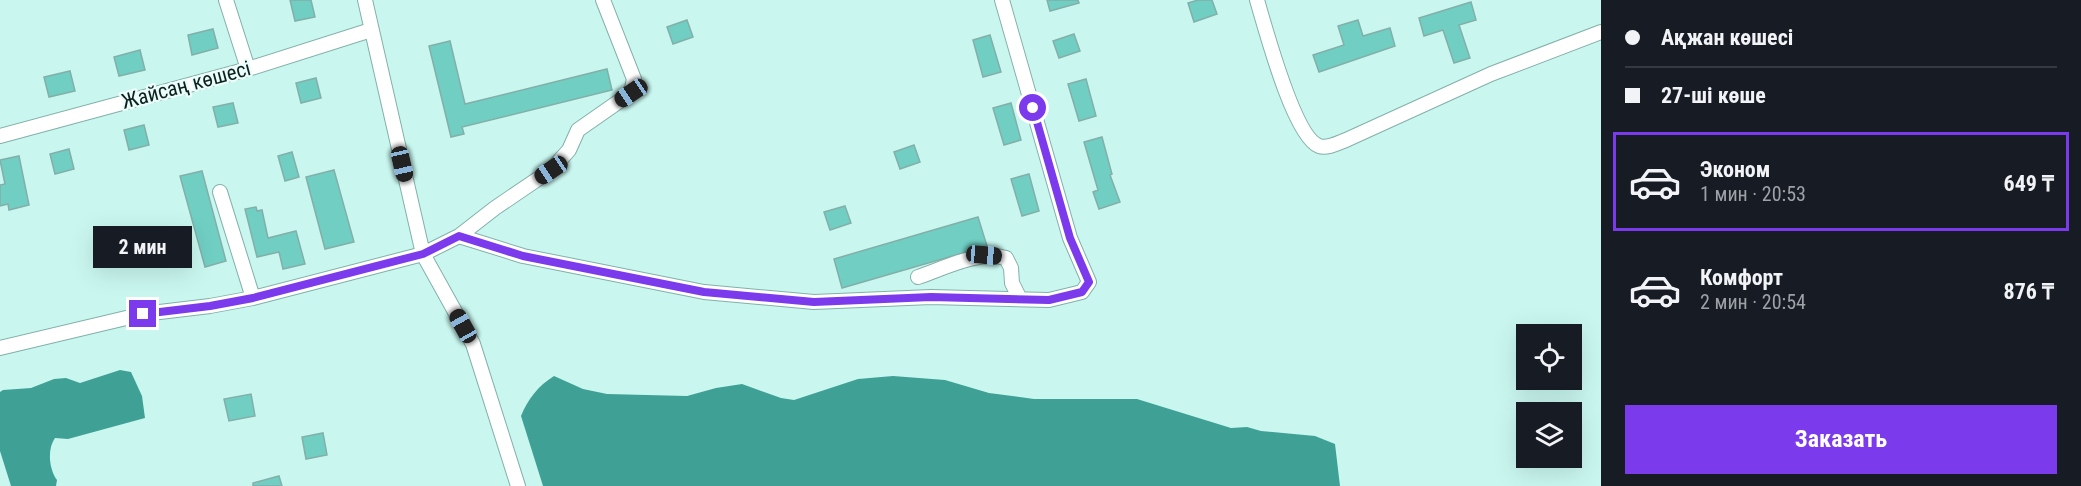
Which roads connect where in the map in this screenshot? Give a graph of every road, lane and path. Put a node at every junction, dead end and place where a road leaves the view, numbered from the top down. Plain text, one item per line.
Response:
1 (226, 0) edge
2 (365, 0) edge
3 (603, 0) edge
4 (1002, 0) edge
5 (1257, 0) edge
6 (371, 30) junction
7 (1601, 32) edge
8 (248, 69) junction
9 (0, 136) edge
10 (220, 192) dead end
11 (459, 236) junction
12 (423, 254) junction
13 (918, 277) dead end
14 (253, 298) junction
15 (1020, 299) junction
16 (1, 347) edge
17 (518, 486) edge

1 - 8 street
2 - 6 street
3 - 11 street
4 - 15 street
5 - 7 street
6 - 8 street, Жайсаң көшесі
6 - 12 street
8 - 9 street, Жайсаң көшесі
10 - 14 street
11 - 12 street
11 - 15 street
12 - 14 street
12 - 17 street
13 - 15 street
14 - 16 street

